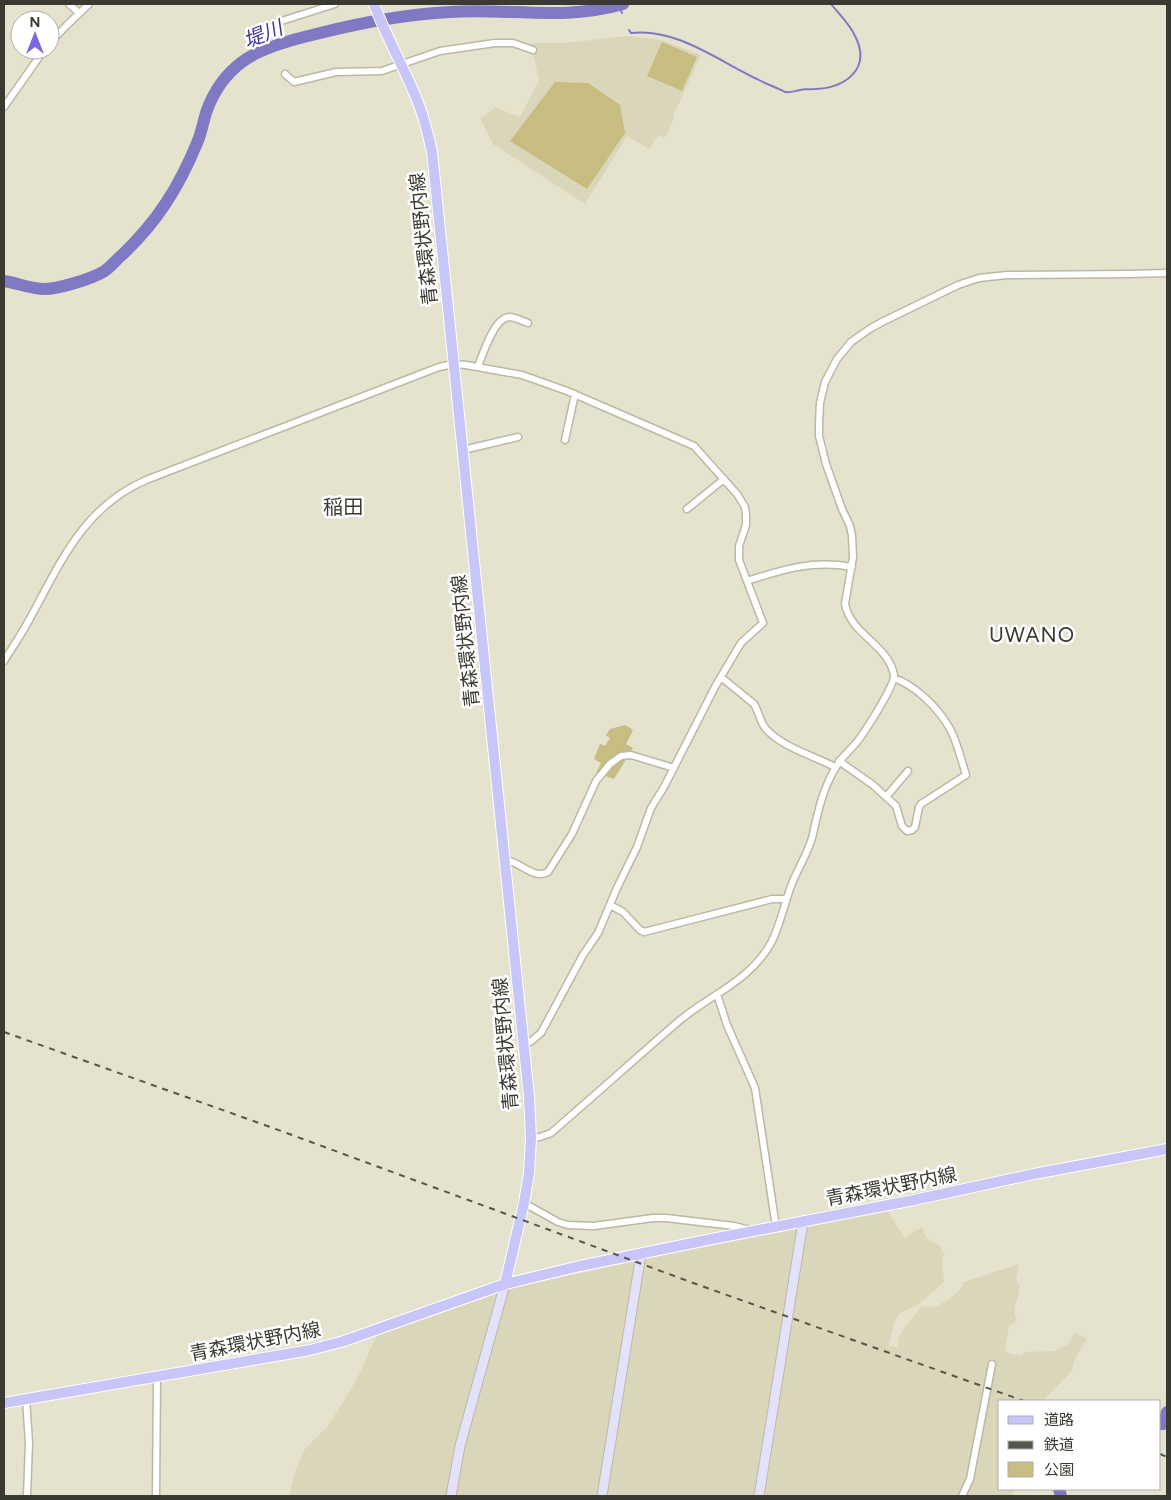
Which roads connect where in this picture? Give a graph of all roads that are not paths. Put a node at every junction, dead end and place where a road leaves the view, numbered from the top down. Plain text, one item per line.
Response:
1 (69, 4) edge
2 (89, 4) edge
3 (335, 4) edge
4 (374, 4) edge
5 (79, 14) junction
6 (272, 24) dead end
7 (60, 32) edge
8 (533, 50) dead end
9 (37, 60) edge
10 (398, 60) junction
11 (285, 74) dead end
12 (4, 107) edge
13 (1167, 273) edge
14 (528, 323) dead end
15 (454, 364) junction
16 (478, 366) junction
17 (575, 394) junction
18 (518, 436) dead end
19 (565, 440) dead end
20 (463, 450) junction
21 (724, 479) junction
22 (686, 509) dead end
23 (852, 567) junction
24 (747, 581) junction
25 (4, 661) edge
26 (721, 677) junction
27 (894, 678) junction
28 (837, 764) junction
29 (674, 768) junction
30 (908, 771) dead end
31 (886, 797) junction
32 (505, 860) junction
33 (786, 900) junction
34 (610, 905) junction
35 (717, 994) junction
36 (524, 1044) junction
37 (530, 1138) junction
38 (1167, 1149) edge
39 (524, 1203) junction
40 (804, 1222) junction
41 (776, 1227) junction
42 (753, 1231) junction
43 (641, 1254) junction
44 (505, 1284) junction
45 (992, 1364) dead end
46 (158, 1376) junction
47 (26, 1398) junction
48 (4, 1403) edge
49 (27, 1496) edge
50 (156, 1496) edge
51 (451, 1496) edge
52 (602, 1496) edge
53 (759, 1496) edge
54 (962, 1496) edge

1 - 5 street
2 - 5 street
3 - 6 street
4 - 10 main road, 青森環状野内線
5 - 7 street
8 - 10 street
9 - 12 street
10 - 11 street
10 - 15 main road, 青森環状野内線
13 - 23 street
14 - 16 street
15 - 16 street
15 - 20 main road, 青森環状野内線
15 - 25 street
16 - 17 street
17 - 19 street
17 - 21 street
18 - 20 street
20 - 32 main road, 青森環状野内線
21 - 22 street
21 - 24 street
23 - 24 street
23 - 27 street
24 - 26 street
26 - 28 street
26 - 29 street
27 - 28 street
27 - 31 street
28 - 31 street
28 - 33 street
29 - 32 street
29 - 34 street
30 - 31 street
32 - 36 main road, 青森環状野内線
33 - 34 street
33 - 35 street
34 - 36 street
35 - 37 street
35 - 41 street
36 - 37 main road, 青森環状野内線
37 - 39 main road, 青森環状野内線
38 - 40 main road, 青森環状野内線
39 - 42 street
39 - 44 main road, 青森環状野内線
40 - 41 main road, 青森環状野内線
40 - 53 street
41 - 42 main road, 青森環状野内線
42 - 43 main road, 青森環状野内線
43 - 44 main road, 青森環状野内線
43 - 52 street
44 - 46 main road, 青森環状野内線
44 - 51 street
45 - 54 street
46 - 47 main road, 青森環状野内線
46 - 50 street
47 - 48 main road, 青森環状野内線
47 - 49 street

